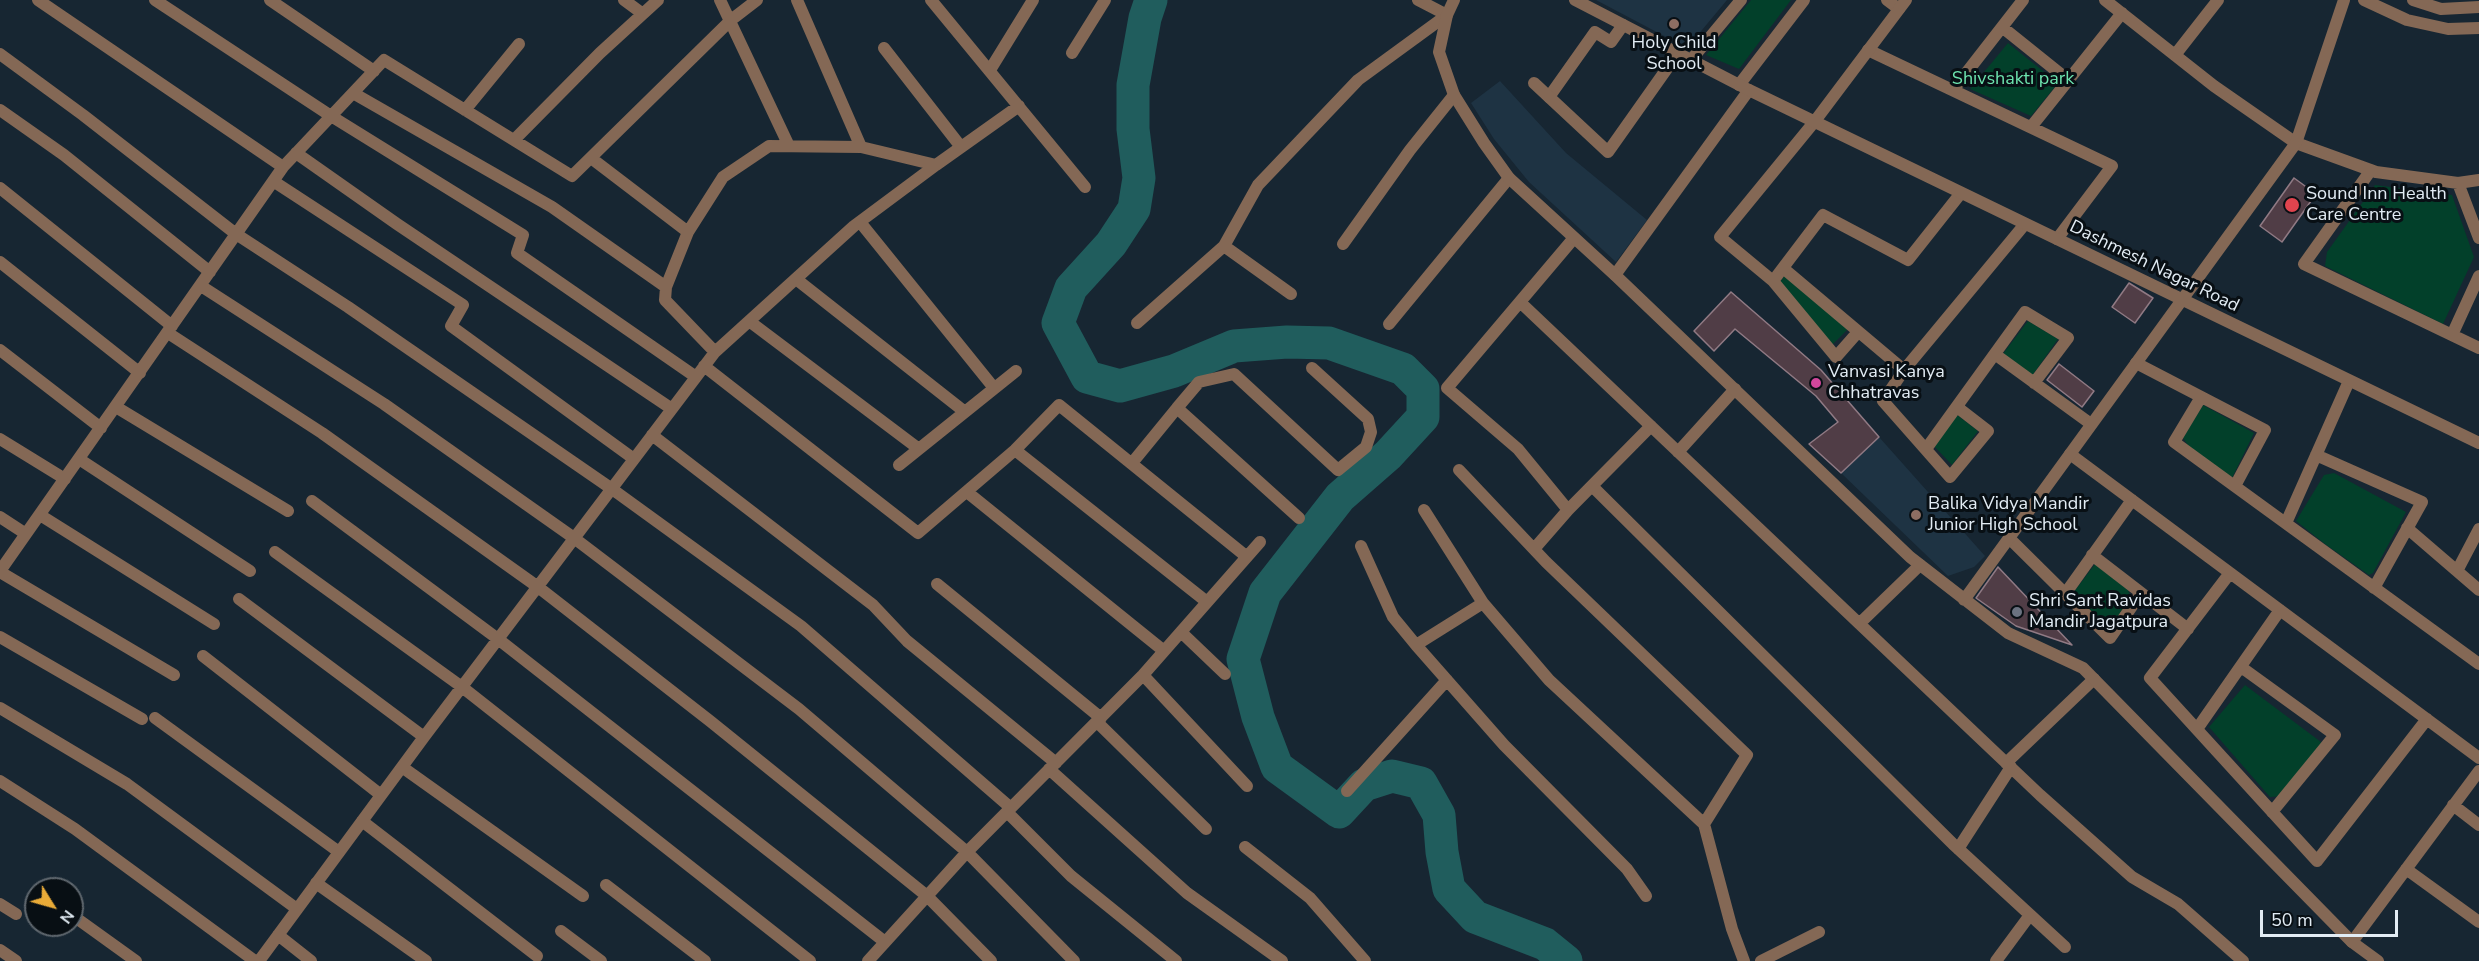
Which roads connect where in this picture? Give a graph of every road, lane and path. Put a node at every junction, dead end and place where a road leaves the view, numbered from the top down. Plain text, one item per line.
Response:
1 (38, 0) edge
2 (155, 0) edge
3 (270, 0) edge
4 (624, 0) edge
5 (658, 0) edge
6 (720, 0) edge
7 (757, 0) edge
8 (797, 0) edge
9 (931, 0) edge
10 (1033, 0) edge
11 (1106, 0) edge
12 (1418, 0) edge
13 (1454, 0) edge
14 (1575, 0) edge
15 (1741, 0) edge
16 (1804, 0) edge
17 (1887, 0) edge
18 (2023, 0) edge
19 (2218, 0) edge
20 (2344, 0) edge
21 (2364, 0) edge
22 (2414, 0) edge
23 (2109, 1) edge
24 (1902, 5) edge
25 (2479, 7) edge
26 (2122, 13) junction
27 (643, 14) junction
28 (1447, 15) junction
29 (731, 20) junction
30 (1623, 25) junction
31 (2002, 27) junction
32 (2479, 28) edge
33 (519, 44) dead end
34 (884, 48) dead end
35 (1868, 50) junction
36 (1072, 53) dead end
37 (1678, 53) junction
38 (0, 54) edge
39 (2175, 55) junction
40 (1691, 60) junction
41 (990, 70) junction
42 (374, 71) junction
43 (2068, 81) junction
44 (1534, 83) dead end
45 (1744, 88) junction
46 (1953, 90) junction
47 (353, 93) junction
48 (1454, 95) junction
49 (1549, 98) junction
50 (1019, 106) junction
51 (0, 110) edge
52 (465, 110) junction
53 (331, 116) junction
54 (1815, 121) junction
55 (2031, 127) junction
56 (514, 140) junction
57 (2296, 143) junction
58 (789, 146) junction
59 (861, 147) junction
60 (961, 147) junction
61 (296, 153) junction
62 (591, 158) junction
63 (936, 165) junction
64 (283, 166) junction
65 (2371, 170) junction
66 (1509, 178) junction
67 (2479, 180) edge
68 (273, 182) junction
69 (2458, 183) junction
70 (1085, 187) dead end
71 (0, 188) edge
72 (1961, 193) junction
73 (860, 222) junction
74 (2025, 224) junction
75 (688, 232) junction
76 (236, 234) junction
77 (1574, 238) junction
78 (2479, 238) edge
79 (2057, 240) junction
80 (1343, 244) dead end
81 (1224, 246) junction
82 (0, 262) edge
83 (1783, 268) junction
84 (210, 272) junction
85 (1615, 275) junction
86 (2479, 276) edge
87 (796, 279) junction
88 (1773, 281) junction
89 (201, 286) junction
90 (666, 287) junction
91 (1291, 294) dead end
92 (2181, 300) junction
93 (1520, 302) junction
94 (749, 321) junction
95 (1137, 323) dead end
96 (1389, 324) dead end
97 (170, 330) junction
98 (1858, 332) junction
99 (2452, 335) junction
100 (2479, 348) edge
101 (0, 350) edge
102 (715, 352) junction
103 (1996, 355) junction
104 (2136, 363) junction
105 (704, 366) junction
106 (1312, 368) dead end
107 (1904, 370) junction
108 (1016, 371) dead end
109 (140, 373) junction
110 (696, 377) junction
111 (2349, 381) junction
112 (2034, 383) junction
113 (994, 388) junction
114 (1735, 389) junction
115 (2201, 397) junction
116 (116, 407) junction
117 (1958, 407) junction
118 (1177, 408) junction
119 (672, 409) junction
120 (964, 412) junction
121 (2091, 424) junction
122 (1651, 426) junction
123 (101, 428) junction
124 (652, 435) junction
125 (0, 439) edge
126 (2479, 443) edge
127 (1926, 448) junction
128 (919, 449) junction
129 (1015, 450) junction
130 (1678, 452) junction
131 (2070, 454) junction
132 (2316, 455) junction
133 (79, 459) junction
134 (634, 459) junction
135 (1131, 463) junction
136 (899, 465) dead end
137 (1459, 470) dead end
138 (65, 479) junction
139 (1592, 486) junction
140 (2235, 486) junction
141 (612, 489) junction
142 (967, 492) junction
143 (2132, 500) junction
144 (312, 501) dead end
145 (1424, 510) dead end
146 (1568, 510) junction
147 (288, 511) dead end
148 (40, 514) junction
149 (0, 517) edge
150 (1299, 518) dead end
151 (2286, 523) junction
152 (2408, 528) junction
153 (2479, 529) edge
154 (26, 534) junction
155 (574, 538) junction
156 (2009, 538) junction
157 (1260, 542) dead end
158 (1361, 546) dead end
159 (1534, 549) junction
160 (275, 552) dead end
161 (2092, 555) junction
162 (1247, 556) junction
163 (1920, 565) junction
164 (0, 571) edge
165 (250, 571) dead end
166 (2457, 571) junction
167 (2230, 573) junction
168 (937, 584) dead end
169 (538, 587) junction
170 (2374, 588) junction
171 (2479, 590) edge
172 (2141, 593) junction
173 (2065, 594) junction
174 (239, 599) dead end
175 (1964, 600) junction
176 (1207, 602) junction
177 (1483, 603) junction
178 (2280, 610) junction
179 (1860, 623) junction
180 (214, 624) dead end
181 (2188, 628) junction
182 (1181, 632) junction
183 (0, 637) edge
184 (498, 639) junction
185 (1416, 645) junction
186 (1164, 651) junction
187 (203, 656) dead end
188 (2479, 664) edge
189 (2241, 667) junction
190 (1225, 674) dead end
191 (174, 675) dead end
192 (1143, 675) junction
193 (2094, 679) junction
194 (1447, 680) junction
195 (462, 687) junction
196 (0, 708) edge
197 (2427, 719) junction
198 (1099, 720) junction
199 (2197, 729) junction
200 (424, 737) junction
201 (2479, 758) edge
202 (2008, 765) junction
203 (1053, 766) junction
204 (402, 767) junction
205 (2479, 771) edge
206 (0, 781) edge
207 (1247, 786) dead end
208 (1347, 791) dead end
209 (381, 795) junction
210 (2453, 805) junction
211 (1009, 810) junction
212 (2272, 812) junction
213 (362, 821) junction
214 (1704, 824) junction
215 (2479, 825) edge
216 (1206, 829) dead end
217 (1245, 847) dead end
218 (1958, 849) junction
219 (339, 852) junction
220 (967, 852) junction
221 (2406, 869) junction
222 (316, 883) junction
223 (606, 885) dead end
224 (583, 896) dead end
225 (927, 896) junction
226 (1646, 896) dead end
227 (0, 904) edge
228 (297, 909) junction
229 (16, 914) dead end
230 (2030, 915) junction
231 (2479, 922) edge
232 (84, 924) edge
233 (561, 930) dead end
234 (1820, 932) dead end
235 (278, 935) junction
236 (885, 942) junction
237 (2352, 942) junction
238 (2065, 947) dead end
239 (0, 950) edge
240 (537, 956) dead end
241 (16, 961) edge
242 (136, 961) edge
243 (257, 961) edge
244 (311, 961) edge
245 (426, 961) edge
246 (601, 961) edge
247 (705, 961) edge
248 (810, 961) edge
249 (868, 961) edge
250 (991, 961) edge
251 (1074, 961) edge
252 (1176, 961) edge
253 (1282, 961) edge
254 (1365, 961) edge
255 (1744, 961) edge
256 (1761, 961) edge
257 (1996, 961) edge
258 (2243, 961) edge
259 (2378, 961) edge

1 - 64 street
2 - 53 street
3 - 42 street
4 - 27 street
5 - 27 street
6 - 29 street
7 - 29 street
8 - 59 street
9 - 41 street
10 - 41 street
11 - 36 street
12 - 28 street
13 - 28 street
14 - 30 street, Dashmesh Nagar Road
15 - 40 street
16 - 45 street
17 - 24 street
18 - 31 street
19 - 39 street
20 - 57 street
21 - 32 street
22 - 25 street
23 - 26 street
24 - 35 street
26 - 39 street
26 - 43 street
27 - 56 street
28 - 48 street
28 - 81 street
29 - 58 street
29 - 62 street
30 - 37 street, Dashmesh Nagar Road
30 - 49 street
31 - 43 street
31 - 46 street
33 - 52 street
34 - 60 street
35 - 46 street
35 - 54 street
37 - 40 street, Dashmesh Nagar Road
37 - 49 street
38 - 76 street
39 - 57 street
40 - 45 street, Dashmesh Nagar Road
41 - 50 street
42 - 47 street
42 - 52 street
43 - 55 street
44 - 49 street
45 - 54 street, Dashmesh Nagar Road
45 - 85 street
46 - 55 street
47 - 53 street
47 - 90 street
48 - 66 street
48 - 80 street
50 - 60 street
50 - 70 street
51 - 84 street
52 - 56 street
53 - 61 street
53 - 110 street
54 - 72 street, Dashmesh Nagar Road
54 - 88 street
55 - 79 street
56 - 62 street
57 - 65 street
57 - 92 street
58 - 59 street
58 - 75 street
59 - 63 street
60 - 63 street
61 - 64 street
61 - 119 street
62 - 75 street
63 - 73 street
64 - 68 street
65 - 69 street
65 - 99 street
66 - 77 street
66 - 96 street
67 - 69 street
68 - 76 street
68 - 134 street
69 - 78 street
71 - 97 street
72 - 74 street, Dashmesh Nagar Road
72 - 83 street
73 - 87 street
73 - 113 street
74 - 79 street, Dashmesh Nagar Road
74 - 107 street
75 - 90 street
76 - 84 street
76 - 141 street
77 - 85 street
77 - 93 street
79 - 92 street, Dashmesh Nagar Road
81 - 91 street
81 - 95 street
82 - 109 street
83 - 88 street
83 - 98 street
84 - 89 street
85 - 114 street
86 - 99 street
87 - 94 street
87 - 120 street
88 - 98 street
89 - 97 street
89 - 155 street
90 - 102 street
92 - 104 street
92 - 111 street, Dashmesh Nagar Road
93 - 122 street
93 - 146 street
94 - 102 street
94 - 128 street
97 - 109 street
97 - 169 street
98 - 107 street
99 - 100 street
101 - 123 street
102 - 105 street
103 - 112 street
103 - 112 street
103 - 117 street
104 - 115 street
104 - 121 street
105 - 110 street
105 - 142 street
106 - 118 street
107 - 127 street
108 - 113 street
109 - 116 street
110 - 119 street
111 - 126 street, Dashmesh Nagar Road
111 - 132 street
112 - 121 street
113 - 120 street
114 - 130 street
114 - 163 street
115 - 140 street
115 - 140 street
116 - 123 street
116 - 147 street
117 - 127 street
117 - 127 street
118 - 135 street
118 - 150 street
119 - 124 street
120 - 128 street
121 - 131 street
122 - 130 street
122 - 139 street
123 - 133 street
124 - 134 street
124 - 203 street
125 - 138 street
128 - 136 street
129 - 135 street
129 - 142 street
129 - 176 street
130 - 179 street
131 - 143 street
131 - 156 street
132 - 151 street
132 - 152 street
133 - 138 street
133 - 165 street
134 - 141 street
135 - 162 street
137 - 159 street
138 - 148 street
139 - 146 street
139 - 218 street
140 - 151 street
141 - 155 street
141 - 211 street
142 - 186 street
143 - 161 street
143 - 167 street
144 - 184 street
145 - 177 street
146 - 159 street
148 - 154 street
148 - 180 street
149 - 154 street
151 - 170 street
152 - 166 street
152 - 170 street
153 - 166 street
154 - 164 street
155 - 169 street
155 - 220 street
156 - 173 street
156 - 175 street
157 - 162 street
158 - 185 street
159 - 214 street
160 - 195 street
161 - 172 street
161 - 173 street
162 - 176 street
163 - 175 street
163 - 179 street
164 - 191 street
166 - 171 street
167 - 178 street
167 - 181 street
168 - 198 street
169 - 184 street
169 - 225 street
170 - 188 street
172 - 173 street
172 - 181 street
174 - 200 street
175 - 193 street
176 - 182 street
177 - 185 street
177 - 214 street
178 - 189 street
178 - 197 street
179 - 202 street
181 - 199 street
182 - 186 street
182 - 190 street
183 - 219 street
184 - 195 street
184 - 236 street
185 - 194 street
186 - 192 street
187 - 209 street
189 - 199 street
189 - 212 street
192 - 198 street
192 - 207 street
193 - 202 street
193 - 237 street
194 - 208 street
194 - 226 street
195 - 200 street
195 - 248 street
196 - 228 street
197 - 201 street
197 - 212 street
198 - 203 street
198 - 216 street
199 - 212 street
200 - 204 street
202 - 218 street
202 - 258 street
203 - 211 street
203 - 253 street
204 - 209 street
204 - 224 street
205 - 210 street
206 - 243 street
209 - 213 street
210 - 215 street
210 - 221 street
211 - 220 street
211 - 252 street
213 - 219 street
213 - 240 street
214 - 255 street
217 - 254 street
218 - 230 street
219 - 222 street
220 - 225 street
220 - 251 street
221 - 231 street
221 - 237 street
222 - 228 street
222 - 245 street
223 - 247 street
225 - 236 street
225 - 250 street
227 - 229 street
228 - 235 street
230 - 238 street
230 - 257 street
232 - 242 street
233 - 246 street
234 - 256 street
235 - 243 street
235 - 244 street
236 - 249 street
237 - 259 street
239 - 241 street

